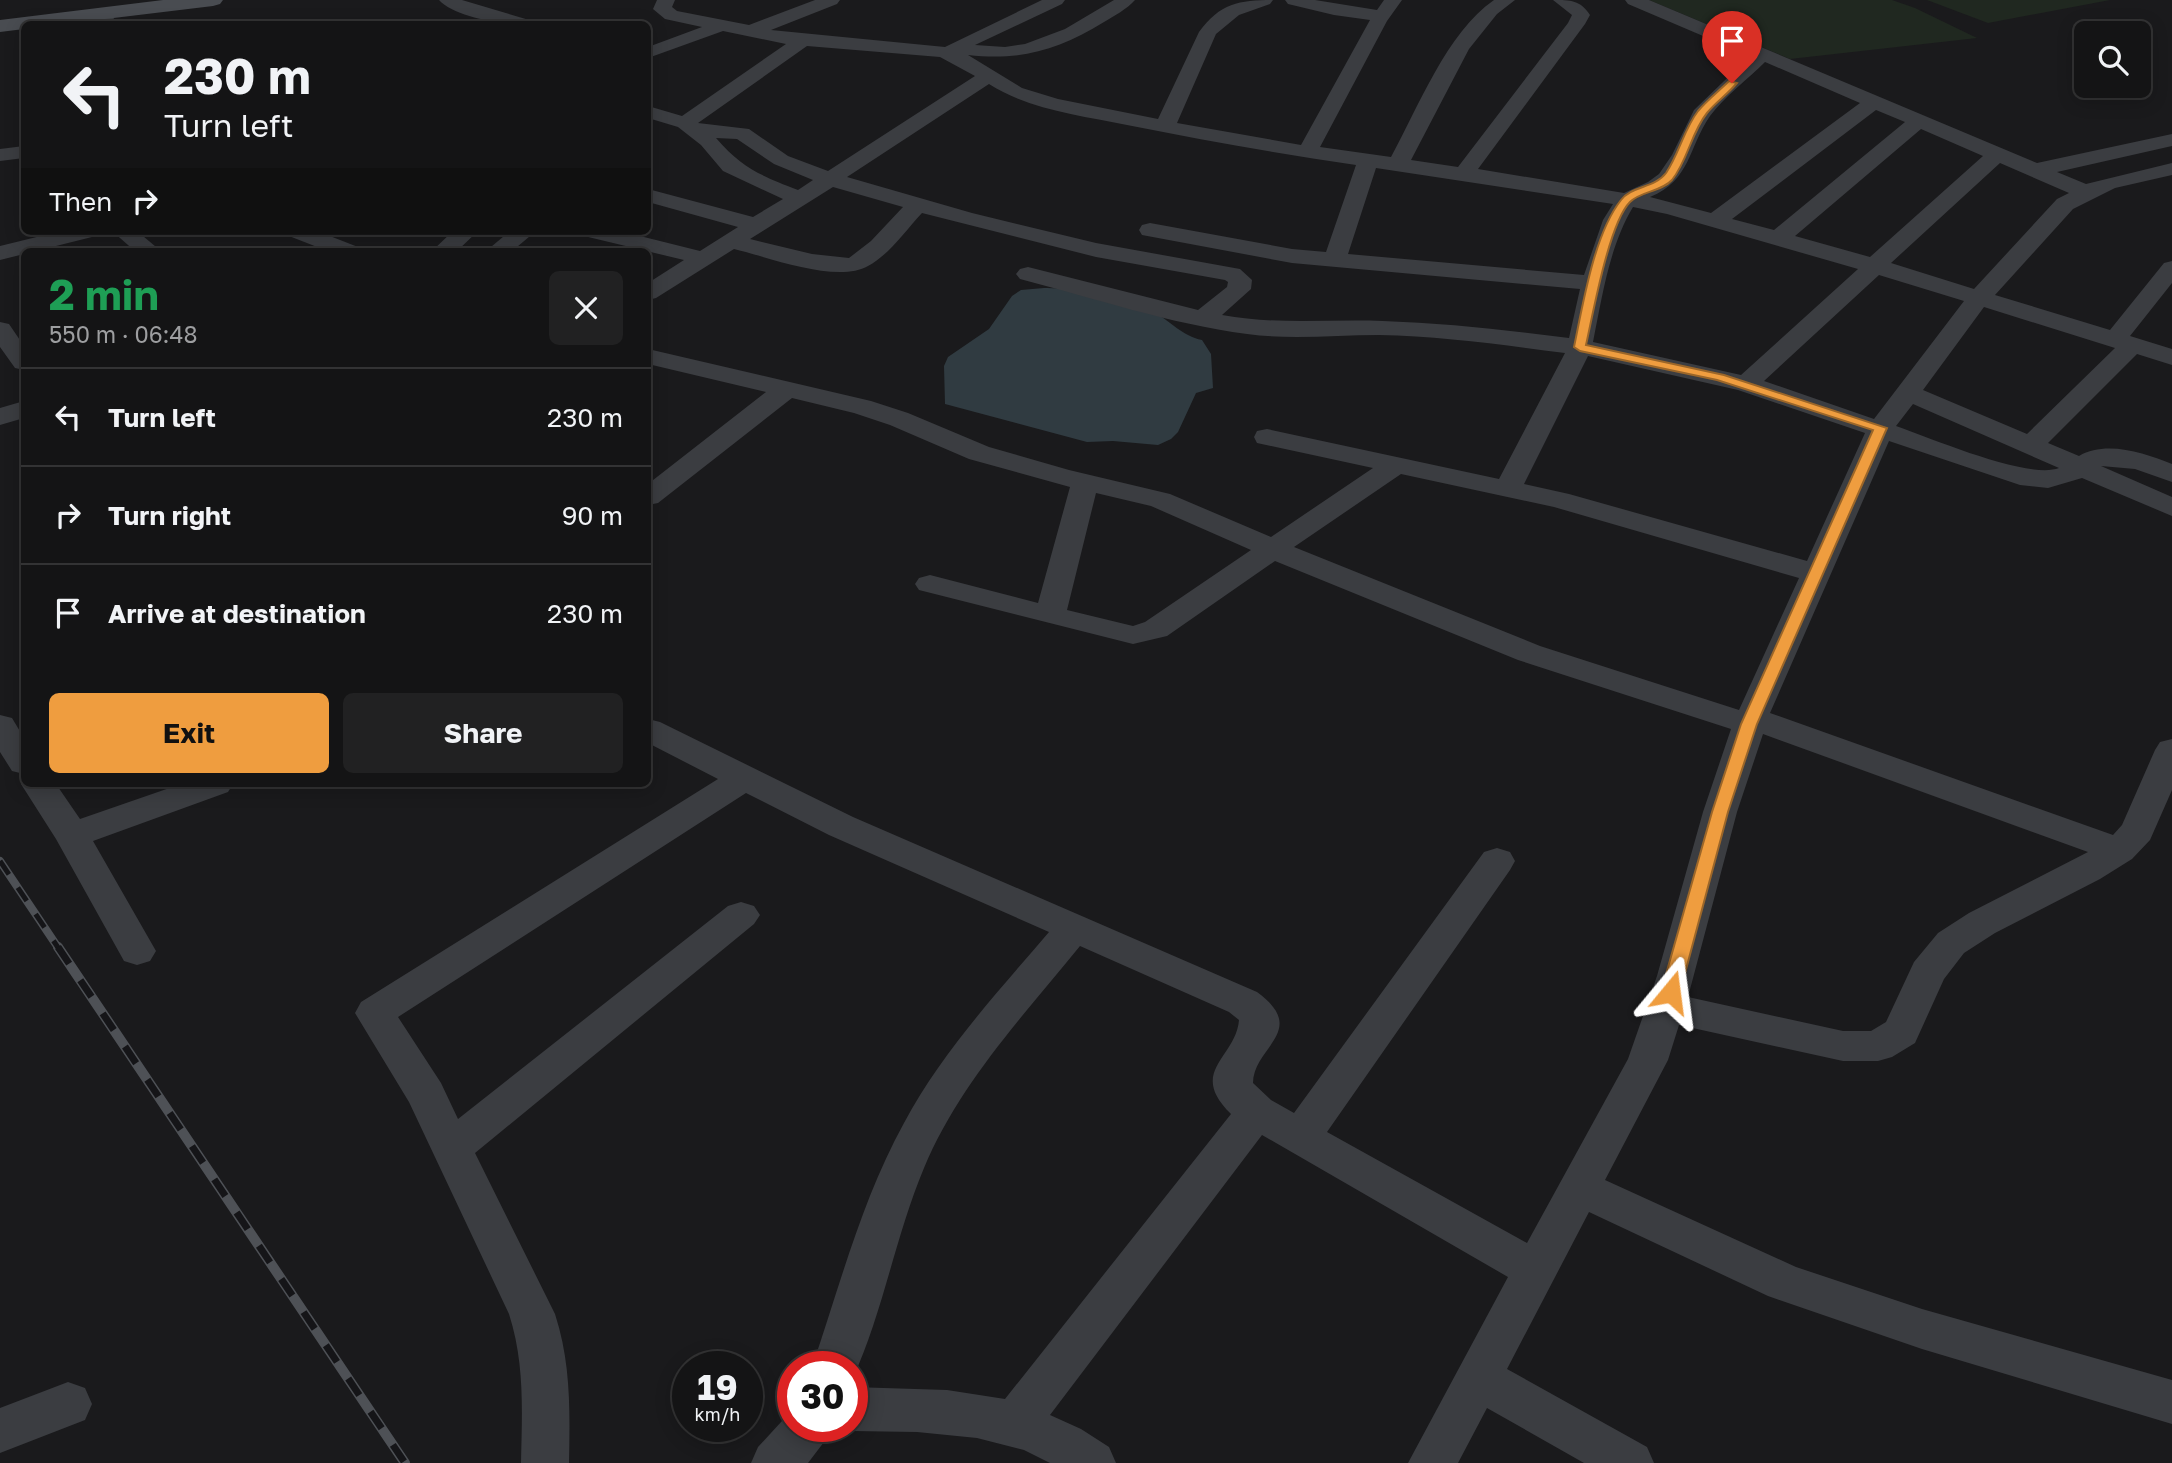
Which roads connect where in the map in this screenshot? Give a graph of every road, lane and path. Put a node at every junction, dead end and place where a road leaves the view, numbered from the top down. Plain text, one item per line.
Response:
1 (213, 0) edge
2 (448, 0) edge
3 (666, 0) edge
4 (831, 0) edge
5 (1056, 0) edge
6 (1125, 0) edge
7 (1264, 0) edge
8 (1294, 0) edge
9 (1506, 0) edge
10 (1562, 0) edge
11 (1634, 0) edge
12 (1387, 8) edge
13 (105, 19) edge
14 (75, 21) edge
15 (512, 21) edge
16 (21, 25) edge
17 (723, 25) junction
18 (0, 26) edge
19 (751, 31) junction
20 (803, 40) junction
21 (948, 50) junction
22 (651, 52) edge
23 (1763, 53) junction
24 (988, 76) junction
25 (1875, 101) junction
26 (651, 113) edge
27 (1920, 120) junction
28 (692, 127) junction
29 (1165, 127) junction
30 (2172, 140) edge
31 (21, 152) edge
32 (1307, 152) junction
33 (1998, 153) junction
34 (0, 155) edge
35 (1368, 160) junction
36 (1398, 164) junction
37 (2172, 169) edge
38 (2036, 170) junction
39 (1464, 173) junction
40 (830, 179) junction
41 (2087, 192) junction
42 (651, 196) edge
43 (799, 198) junction
44 (1627, 199) junction
45 (918, 204) junction
46 (1716, 220) junction
47 (756, 225) junction
48 (1150, 230) dead end
49 (72, 235) edge
50 (129, 235) edge
51 (304, 235) edge
52 (462, 235) edge
53 (519, 235) edge
54 (608, 235) edge
55 (1779, 238) junction
56 (730, 241) junction
57 (146, 248) edge
58 (327, 248) edge
59 (447, 248) edge
60 (502, 248) edge
61 (0, 253) edge
62 (702, 258) junction
63 (1335, 260) junction
64 (1875, 266) junction
65 (2172, 268) edge
66 (1028, 274) dead end
67 (1593, 283) junction
68 (651, 291) edge
69 (2162, 297) edge
70 (1979, 298) junction
71 (1203, 319) junction
72 (9, 329) edge
73 (2125, 341) junction
74 (1580, 347) junction
75 (21, 356) edge
76 (2172, 357) edge
77 (651, 358) edge
78 (1746, 384) junction
79 (786, 390) junction
80 (1908, 392) junction
81 (21, 410) edge
82 (0, 417) edge
83 (1881, 428) junction
84 (1267, 437) dead end
85 (2031, 445) junction
86 (1398, 464) junction
87 (2081, 466) junction
88 (2172, 474) edge
89 (1085, 482) junction
90 (1508, 489) junction
91 (651, 495) edge
92 (2172, 507) edge
93 (1275, 549) junction
94 (1816, 573) junction
95 (930, 584) dead end
96 (1050, 616) junction
97 (1751, 721) junction
98 (0, 726) edge
99 (651, 731) edge
100 (21, 758) edge
101 (2170, 759) edge
102 (745, 778) junction
103 (40, 787) edge
104 (208, 787) edge
105 (72, 835) junction
106 (2119, 850) junction
107 (1497, 861) dead end
108 (741, 915) dead end
109 (1074, 929) junction
110 (137, 951) dead end
111 (1665, 1007) junction
112 (1256, 1112) junction
113 (1300, 1137) junction
114 (452, 1148) junction
115 (1580, 1188) junction
116 (1536, 1269) junction
117 (840, 1351) edge
118 (1478, 1378) junction
119 (2172, 1402) edge
120 (68, 1404) dead end
121 (868, 1410) edge
122 (1016, 1423) junction
123 (0, 1431) edge
124 (795, 1442) edge
125 (545, 1463) edge
126 (775, 1463) edge
127 (1092, 1463) edge
128 (1432, 1463) edge
129 (1630, 1463) edge

1 - 13 street
2 - 15 street
3 - 17 street
4 - 19 street
5 - 21 street
6 - 21 street
7 - 29 street
8 - 12 street
9 - 36 street
10 - 39 street
11 - 23 street
12 - 32 street
13 - 14 street
16 - 18 street
17 - 19 street
17 - 22 street
19 - 20 street
20 - 21 street
20 - 28 street
21 - 24 street
23 - 25 street
23 - 44 street
24 - 29 street
24 - 40 street
25 - 27 street
25 - 46 street
26 - 28 street
27 - 33 street
27 - 55 street
28 - 40 street
28 - 43 street
29 - 32 street
30 - 38 street
31 - 34 street
32 - 35 street
33 - 38 street
33 - 64 street
35 - 36 street
35 - 63 street
36 - 39 street
37 - 41 street
38 - 41 street
39 - 44 street
40 - 43 street
40 - 45 street
41 - 70 street
42 - 47 street
43 - 47 street
44 - 46 street
44 - 67 street
45 - 56 street
45 - 71 street
46 - 55 street
47 - 56 street
48 - 63 street
49 - 61 street
50 - 57 street
51 - 58 street
52 - 59 street
53 - 60 street
54 - 62 street
55 - 64 street
56 - 62 street
62 - 68 street
63 - 67 street
64 - 70 street
64 - 78 street
65 - 69 street
66 - 71 street
67 - 74 street
69 - 73 street
70 - 73 street
70 - 80 street
71 - 74 street
72 - 75 street
73 - 76 street
73 - 85 street
74 - 78 street
74 - 90 street
77 - 79 street
78 - 83 street
79 - 89 street
79 - 91 street
80 - 83 street
80 - 85 street
81 - 82 street
83 - 87 street
83 - 94 street
84 - 86 street
85 - 87 street
86 - 90 street
86 - 93 street
87 - 88 street
87 - 92 street
89 - 93 street
89 - 96 street
90 - 94 street
93 - 96 street
93 - 97 street
94 - 97 street
95 - 96 street
97 - 106 street
97 - 111 street
98 - 100 street
99 - 102 street
101 - 106 street
102 - 109 street
102 - 114 street
103 - 105 street
104 - 105 street
105 - 110 street
106 - 111 street
107 - 113 street
108 - 114 street
109 - 112 street
109 - 117 street
111 - 115 street
112 - 113 street
112 - 122 street
113 - 116 street
114 - 125 street
115 - 116 street
115 - 119 street
116 - 118 street
118 - 128 street
118 - 129 street
120 - 123 street
121 - 122 street
122 - 127 street
124 - 126 street

